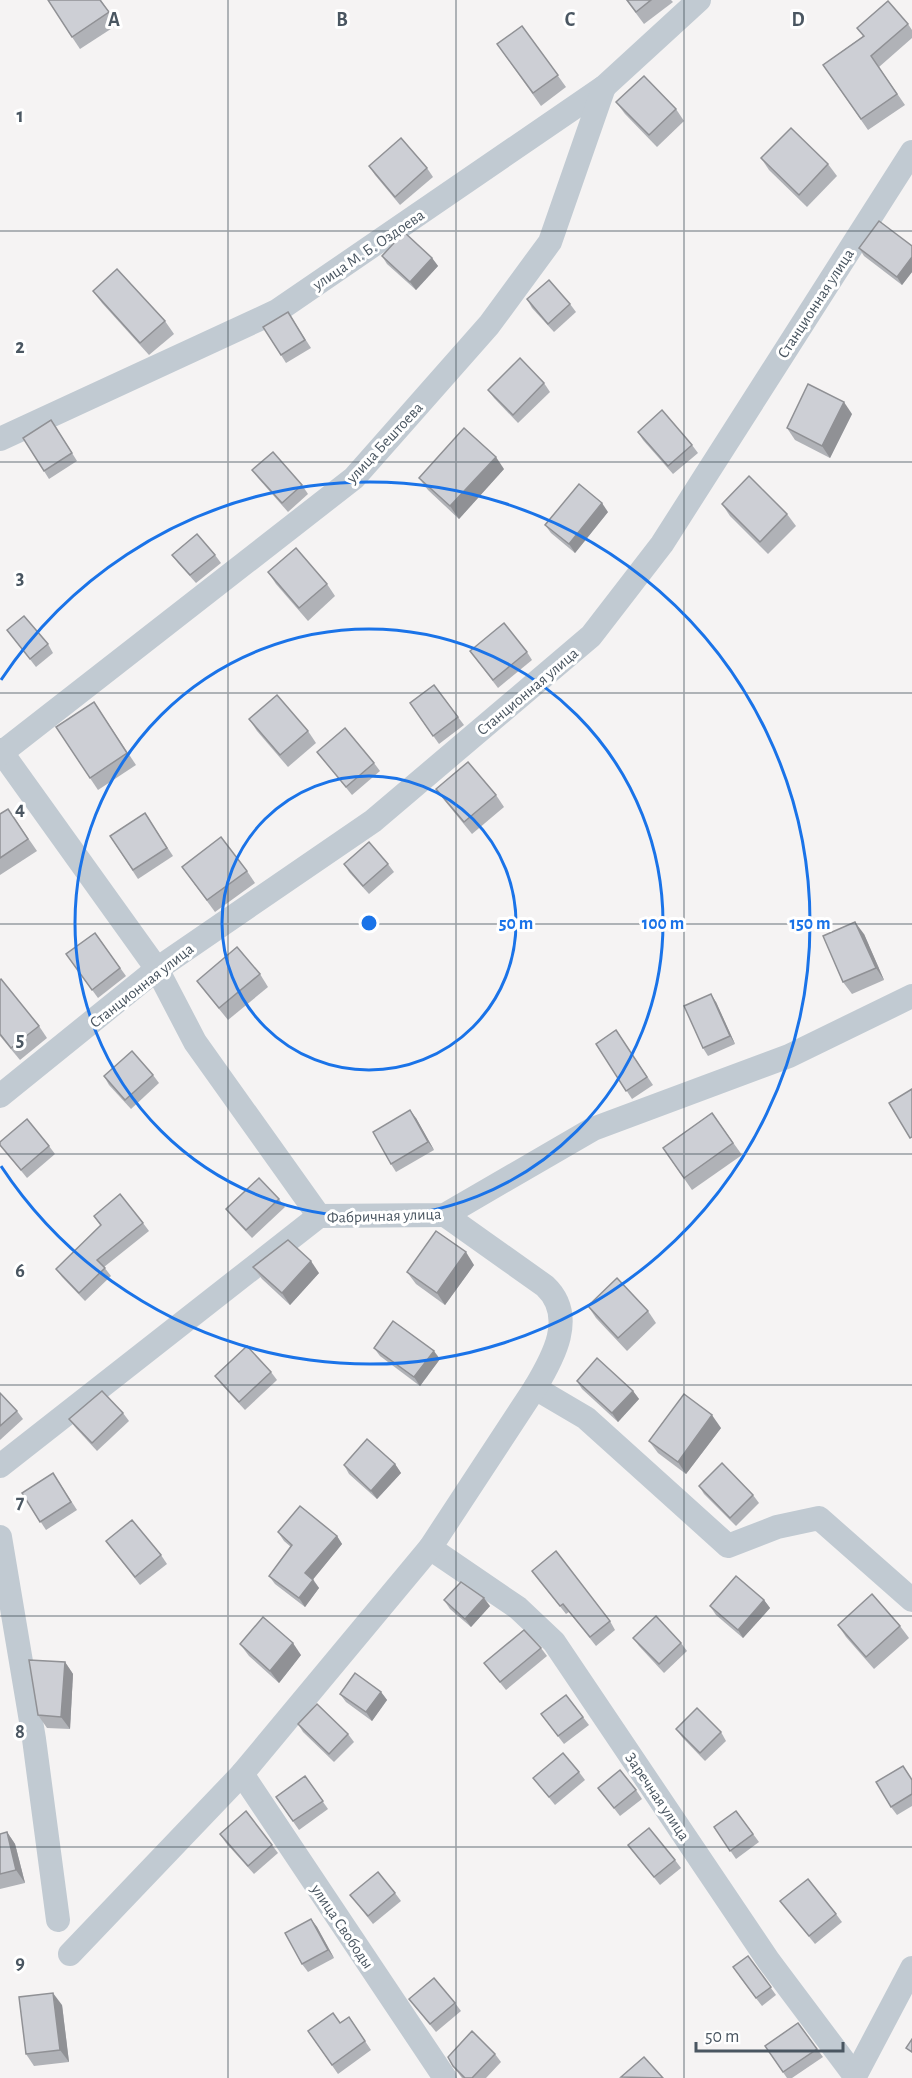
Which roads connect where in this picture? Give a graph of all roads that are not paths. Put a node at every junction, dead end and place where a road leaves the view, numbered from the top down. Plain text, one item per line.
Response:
1 (699, 0) edge
2 (604, 87) junction
3 (912, 152) edge
4 (0, 439) edge
5 (1, 752) edge
6 (157, 969) junction
7 (912, 996) edge
8 (0, 1096) edge
9 (445, 1215) junction
10 (319, 1216) junction
11 (535, 1388) junction
12 (0, 1466) edge
13 (0, 1536) edge
14 (430, 1548) junction
15 (912, 1600) edge
16 (242, 1774) junction
17 (58, 1920) dead end
18 (70, 1954) dead end
19 (912, 1968) edge
20 (855, 2077) edge
21 (445, 2078) edge

1 - 2 street, улица М. Б. Оздоева
2 - 4 street, улица М. Б. Оздоева
2 - 5 street, улица Бештоева
3 - 6 street, Станционная улица
5 - 6 street
6 - 8 street, Станционная улица
6 - 10 street
7 - 9 street, Фабричная улица
9 - 10 street, Фабричная улица
9 - 11 street
10 - 12 street, Фабричная улица
11 - 14 street
11 - 15 street
13 - 17 street
14 - 16 street
14 - 20 street, Заречная улица
16 - 18 street
16 - 21 street, улица Свободы
19 - 20 street

